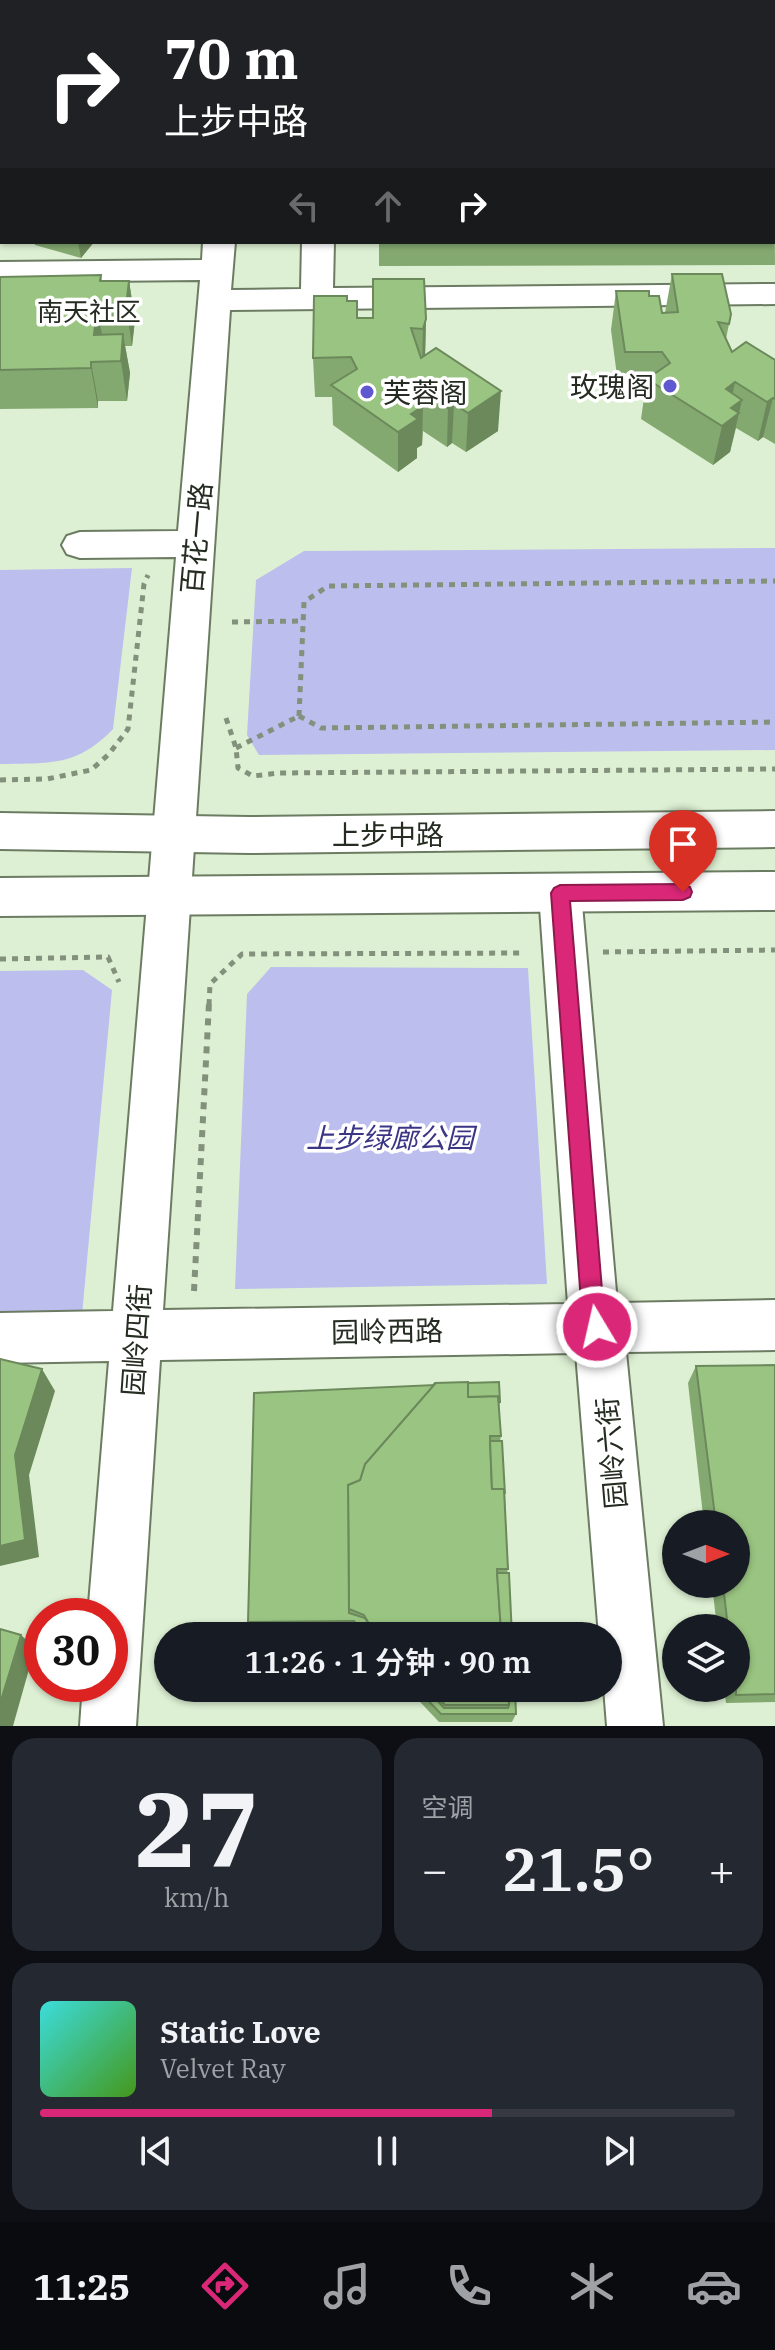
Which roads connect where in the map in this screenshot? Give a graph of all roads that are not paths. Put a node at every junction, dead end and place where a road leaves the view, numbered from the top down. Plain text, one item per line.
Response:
1 (318, 244) edge
2 (217, 271) edge
3 (0, 272) edge
4 (775, 294) edge
5 (317, 299) junction
6 (195, 544) junction
7 (80, 545) dead end
8 (775, 829) edge
9 (0, 831) edge
10 (172, 833) junction
11 (775, 891) edge
12 (560, 893) junction
13 (168, 896) junction
14 (0, 897) edge
15 (775, 1325) edge
16 (597, 1327) junction
17 (138, 1336) junction
18 (0, 1338) edge
19 (108, 1726) edge
20 (635, 1726) edge

1 - 5 street
2 - 3 street
2 - 5 street
2 - 6 street, 百花一路
4 - 5 street
6 - 7 street
6 - 10 street, 百花一路
8 - 10 main road, 上步中路
9 - 10 main road, 上步中路
10 - 13 street, 百花一路
11 - 12 main road
12 - 13 main road
12 - 16 street, 园岭六街
13 - 14 main road
13 - 17 street, 园岭四街
15 - 16 street, 园岭西路
16 - 17 street, 园岭西路
16 - 20 street, 园岭六街
17 - 18 street, 园岭西路
17 - 19 street, 园岭四街

